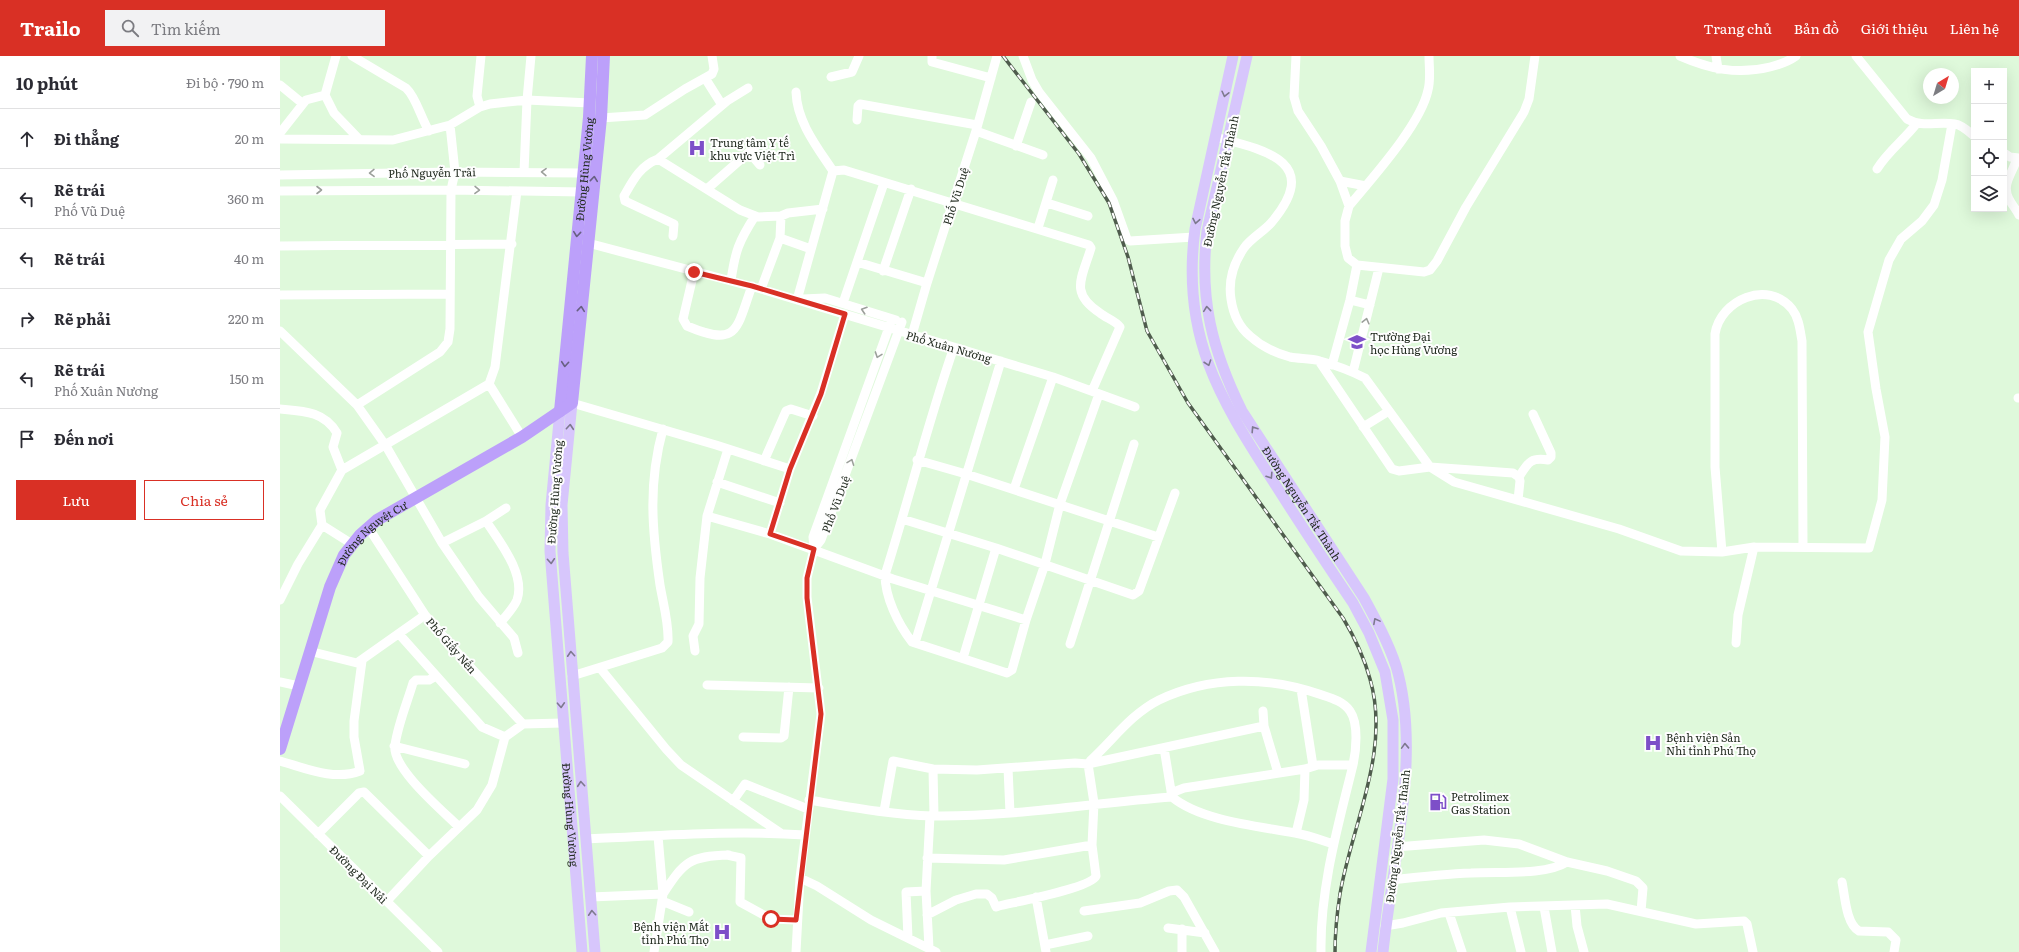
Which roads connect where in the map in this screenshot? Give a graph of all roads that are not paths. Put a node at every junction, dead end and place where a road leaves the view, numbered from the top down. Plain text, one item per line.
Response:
1 (336, 56) edge
2 (352, 56) edge
3 (481, 56) edge
4 (531, 56) edge
5 (592, 56) edge
6 (604, 56) edge
7 (712, 56) edge
8 (859, 56) edge
9 (932, 56) edge
10 (997, 56) edge
11 (1023, 56) edge
12 (1233, 56) edge
13 (1247, 56) edge
14 (1296, 56) edge
15 (1429, 56) edge
16 (1535, 56) edge
17 (1680, 56) edge
18 (1716, 56) edge
19 (1796, 56) edge
20 (1856, 56) edge
21 (1718, 69) junction
22 (831, 77) dead end
23 (705, 78) junction
24 (991, 78) junction
25 (280, 85) edge
26 (748, 88) dead end
27 (796, 92) dead end
28 (325, 95) junction
29 (527, 100) junction
30 (590, 102) junction
31 (1031, 102) dead end
32 (302, 103) junction
33 (722, 105) junction
34 (480, 107) junction
35 (601, 118) junction
36 (857, 120) dead end
37 (1917, 123) junction
38 (1952, 124) junction
39 (450, 125) junction
40 (977, 128) junction
41 (429, 131) junction
42 (280, 133) edge
43 (1971, 133) edge
44 (1215, 137) junction
45 (280, 139) edge
46 (359, 139) junction
47 (1228, 140) junction
48 (1016, 146) junction
49 (2007, 154) edge
50 (1043, 155) dead end
51 (658, 158) junction
52 (2018, 158) edge
53 (760, 165) dead end
54 (1877, 169) dead end
55 (833, 171) junction
56 (455, 172) junction
57 (524, 172) junction
58 (584, 173) junction
59 (280, 175) edge
60 (1053, 180) dead end
61 (1340, 181) junction
62 (884, 183) junction
63 (1366, 186) junction
64 (707, 188) junction
65 (910, 189) junction
66 (451, 190) junction
67 (280, 191) edge
68 (518, 191) junction
69 (582, 192) junction
70 (953, 202) junction
71 (1047, 203) junction
72 (1349, 206) junction
73 (823, 209) junction
74 (2019, 215) edge
75 (755, 216) junction
76 (781, 216) junction
77 (1088, 216) dead end
78 (1038, 228) junction
79 (674, 236) dead end
80 (1194, 237) junction
81 (780, 238) junction
82 (588, 243) junction
83 (512, 244) junction
84 (450, 245) junction
85 (280, 246) edge
86 (812, 249) junction
87 (857, 262) junction
88 (1357, 265) junction
89 (1379, 268) junction
90 (883, 270) junction
91 (694, 272) junction
92 (731, 281) junction
93 (927, 282) junction
94 (756, 287) junction
95 (450, 294) junction
96 (280, 295) edge
97 (797, 300) junction
98 (1350, 300) junction
99 (843, 303) junction
100 (1370, 305) junction
101 (845, 314) junction
102 (892, 319) junction
103 (902, 322) junction
104 (915, 326) junction
105 (888, 328) junction
106 (280, 331) edge
107 (899, 331) junction
108 (912, 335) junction
109 (954, 347) junction
110 (1002, 361) junction
111 (1319, 361) junction
112 (1332, 364) junction
113 (1353, 372) junction
114 (1054, 377) junction
115 (489, 384) junction
116 (1230, 387) junction
117 (1218, 390) junction
118 (1095, 392) junction
119 (572, 403) junction
120 (357, 405) junction
121 (1135, 407) dead end
122 (280, 408) edge
123 (560, 411) junction
124 (1389, 411) junction
125 (1533, 414) dead end
126 (813, 416) junction
127 (1363, 427) junction
128 (662, 429) junction
129 (522, 437) junction
130 (1134, 444) dead end
131 (386, 446) junction
132 (728, 449) junction
133 (917, 460) junction
134 (764, 461) junction
135 (1430, 467) junction
136 (790, 469) junction
137 (342, 470) junction
138 (966, 474) junction
139 (1519, 477) junction
140 (717, 482) junction
141 (1014, 489) junction
142 (1174, 493) dead end
143 (415, 497) junction
144 (1518, 500) junction
145 (780, 503) junction
146 (1060, 504) junction
147 (506, 508) dead end
148 (707, 516) junction
149 (902, 519) junction
150 (486, 521) junction
151 (1111, 521) junction
152 (322, 525) junction
153 (368, 527) junction
154 (948, 533) junction
155 (770, 534) junction
156 (1158, 537) junction
157 (442, 543) junction
158 (352, 544) junction
159 (1754, 547) junction
160 (1803, 547) junction
161 (996, 548) junction
162 (814, 549) junction
163 (1722, 552) junction
164 (1045, 564) junction
165 (885, 575) junction
166 (1091, 579) junction
167 (931, 590) junction
168 (280, 600) edge
169 (978, 605) junction
170 (425, 615) junction
171 (1026, 620) junction
172 (500, 623) junction
173 (399, 634) junction
174 (915, 643) junction
175 (1736, 643) dead end
176 (1070, 644) dead end
177 (309, 651) junction
178 (695, 651) dead end
179 (518, 653) dead end
180 (963, 658) junction
181 (362, 661) junction
182 (600, 668) junction
183 (436, 676) junction
184 (572, 676) junction
185 (280, 682) edge
186 (299, 686) junction
187 (707, 686) dead end
188 (790, 687) junction
189 (819, 688) junction
190 (1301, 689) junction
191 (1263, 711) dead end
192 (523, 724) junction
193 (1264, 726) junction
194 (563, 728) junction
195 (283, 731) edge
196 (577, 733) junction
197 (505, 737) junction
198 (743, 737) dead end
199 (394, 746) junction
200 (280, 748) edge
201 (1164, 748) junction
202 (280, 761) edge
203 (465, 764) dead end
204 (1088, 764) junction
205 (1353, 765) junction
206 (1309, 767) junction
207 (1008, 768) junction
208 (933, 769) junction
209 (1278, 773) junction
210 (1171, 795) junction
211 (280, 796) edge
212 (733, 801) junction
213 (1094, 803) junction
214 (809, 805) junction
215 (884, 811) junction
216 (1010, 813) junction
217 (932, 816) junction
218 (459, 827) junction
219 (1296, 833) junction
220 (318, 834) junction
221 (782, 834) junction
222 (805, 835) junction
223 (658, 836) junction
224 (586, 839) junction
225 (1333, 844) junction
226 (1092, 845) junction
227 (1396, 847) junction
228 (429, 856) junction
229 (927, 858) junction
230 (1567, 862) junction
231 (800, 878) junction
232 (1392, 880) junction
233 (1842, 882) dead end
234 (926, 891) junction
235 (591, 897) junction
236 (1036, 897) junction
237 (662, 898) junction
238 (387, 901) junction
239 (1575, 905) junction
240 (1510, 907) junction
241 (1544, 907) junction
242 (1084, 911) dead end
243 (1641, 911) junction
244 (689, 912) dead end
245 (1448, 913) junction
246 (927, 915) junction
247 (796, 920) junction
248 (1380, 925) junction
249 (1168, 928) dead end
250 (1182, 929) junction
251 (1205, 933) junction
252 (1088, 936) dead end
253 (908, 938) junction
254 (1045, 948) edge
255 (932, 950) edge
256 (438, 952) edge
257 (582, 952) edge
258 (595, 952) edge
259 (654, 952) edge
260 (796, 952) edge
261 (1182, 952) edge
262 (1214, 952) edge
263 (1321, 952) edge
264 (1371, 952) edge
265 (1383, 952) edge
266 (1462, 952) edge
267 (1521, 952) edge
268 (1552, 952) edge
269 (1584, 952) edge
270 (1753, 952) edge
271 (1894, 952) edge

1 - 28 street
2 - 41 street
3 - 34 street
4 - 29 street
5 - 30 highway, Đường Hùng Vương
6 - 35 highway, Đường Hùng Vương
7 - 23 street
8 - 22 street
9 - 24 street
10 - 24 street, Phố Vũ Duệ
11 - 80 street
12 -> 44 main road, Đường Nguyễn Tất Thành
13 - 47 main road, Đường Nguyễn Tất Thành
14 - 61 street
15 - 63 street
16 - 89 street
17 - 21 street
18 - 21 street
19 - 21 street
20 - 37 street
23 - 33 street
23 - 35 street
24 - 40 street, Phố Vũ Duệ
25 - 32 street
26 - 33 street
27 - 55 street
28 - 32 street
28 - 46 street
29 - 30 street
29 - 34 street
29 - 57 street
30 - 58 highway, Đường Hùng Vương
31 - 48 street
32 - 42 street
33 - 51 street
34 - 39 street
82 -> 35 highway, Đường Hùng Vương
36 - 40 street
37 - 38 street
37 - 54 street
38 - 43 street
38 - 160 street
39 - 41 street
39 - 56 street
40 - 48 street
40 - 70 street, Phố Vũ Duệ
41 - 46 street
44 - 47 street
44 -> 80 main road, Đường Nguyễn Tất Thành
45 - 46 street
47 - 111 street
116 -> 47 main road, Đường Nguyễn Tất Thành
48 - 50 street
49 - 52 street
51 - 64 street
51 - 79 street
52 - 74 street
53 - 64 street
55 - 62 street
55 - 73 street
56 - 57 street, Phố Nguyễn Trãi
56 -> 59 street, Phố Nguyễn Trãi
56 - 66 street
58 -> 57 street, Phố Nguyễn Trãi
58 - 69 highway, Đường Hùng Vương
60 - 71 street
61 - 63 street
61 - 72 street
62 - 65 street
62 - 87 street
63 - 72 street
64 - 75 street
65 - 70 street
65 - 90 street
67 -> 66 street, Phố Nguyễn Trãi
66 -> 68 street, Phố Nguyễn Trãi
66 - 84 street
68 - 69 street, Phố Nguyễn Trãi
68 - 83 street
69 -> 123 highway, Đường Hùng Vương
70 - 78 street
70 - 93 street, Phố Vũ Duệ
71 - 77 street
71 - 78 street
72 - 88 street
73 - 76 street
73 - 86 street
75 - 76 street
75 - 92 street
76 - 81 street
78 - 118 street
80 -> 117 main road, Đường Nguyễn Tất Thành
81 - 86 street
81 - 94 street
82 - 91 street, Phố Xuân Nương
119 -> 82 highway, Đường Hùng Vương
83 - 84 street
83 - 115 street
84 - 85 street
84 - 95 street
86 - 97 street
87 - 90 street
87 - 99 street
88 - 89 street
88 - 98 street
89 - 100 street
90 - 93 street
91 - 92 street, Phố Xuân Nương
91 - 94 street
92 - 94 street, Phố Xuân Nương
93 - 104 street, Phố Vũ Duệ
94 - 97 street, Phố Xuân Nương
95 - 96 street
95 - 120 street
97 - 99 street, Phố Xuân Nương
97 - 101 street, Phố Xuân Nương
98 - 100 street
98 - 112 street
102 -> 99 street, Phố Xuân Nương
113 -> 100 street
101 - 105 street, Phố Xuân Nương
101 - 126 street
102 - 103 street, Phố Xuân Nương
102 - 105 street, Phố Vũ Duệ
103 - 104 street, Phố Xuân Nương
103 - 107 street, Phố Vũ Duệ
104 - 108 street, Phố Vũ Duệ
105 - 107 street, Phố Xuân Nương
105 -> 162 street, Phố Vũ Duệ
106 - 120 street
107 - 108 street, Phố Xuân Nương
162 -> 107 street, Phố Vũ Duệ
108 - 109 street, Phố Xuân Nương
109 - 110 street, Phố Xuân Nương
109 - 133 street
110 - 114 street, Phố Xuân Nương
110 - 138 street
111 - 112 street
111 - 127 street
112 - 113 street
113 - 124 street
114 - 118 street, Phố Xuân Nương
114 - 141 street
115 - 129 street
115 - 131 street
116 - 117 main road
227 -> 116 main road, Đường Nguyễn Tất Thành
117 -> 248 main road, Đường Nguyễn Tất Thành
118 - 121 street, Phố Xuân Nương
118 - 146 street
119 - 123 highway, Đường Nguyệt Cư
119 - 128 street
184 -> 119 main road, Đường Hùng Vương
120 - 131 street
122 - 137 street
123 - 129 highway, Đường Nguyệt Cư
123 -> 194 main road, Đường Hùng Vương
124 - 127 street
124 - 135 street
125 - 139 street
126 - 134 street
126 - 136 street
127 - 135 street
128 - 132 street
128 - 182 street
129 - 143 highway, Đường Nguyệt Cư
130 - 151 street
131 - 137 street
131 - 143 street
132 - 134 street
132 - 140 street
133 - 138 street
133 - 149 street
134 - 136 street
135 - 139 street
135 - 144 street
136 - 145 street
137 - 152 street
138 - 141 street
138 - 154 street
139 - 144 street
140 - 145 street
140 - 148 street
141 - 146 street
142 - 156 street
143 - 153 highway, Đường Nguyệt Cư
143 - 157 street
144 - 163 street
145 - 155 street
146 - 151 street
146 - 164 street
147 - 150 street
148 - 155 street
148 - 178 street
149 - 154 street
149 - 165 street
150 - 157 street
150 - 172 street
151 - 156 street
151 - 166 street
152 - 158 street
152 - 168 street
153 - 158 highway, Đường Nguyệt Cư
153 - 170 street, Phố Giấy Nến
154 - 161 street
154 - 167 street
155 - 162 street
156 - 166 street
157 - 172 street
158 - 177 highway, Đường Nguyệt Cư
159 - 160 street
159 - 163 street
159 - 175 street
160 - 163 street
161 - 164 street
161 - 169 street
162 - 165 street
162 - 189 street, Phố Vũ Duệ
164 - 166 street
164 - 171 street
165 - 167 street
165 - 174 street
166 - 176 street
167 - 169 street
167 - 174 street
169 - 171 street
169 - 180 street
170 - 173 street
170 - 192 street, Phố Giấy Nến
171 - 180 street
172 - 179 street
173 - 181 street
173 - 183 street
174 - 180 street
177 - 181 street
177 - 186 highway, Đường Nguyệt Cư
181 - 202 street
182 - 184 street
182 - 212 street
183 - 197 street
183 - 199 street
184 - 196 main road, Đường Hùng Vương
185 - 186 street
186 - 195 highway, Đường Nguyệt Cư
187 - 188 street
188 - 189 street
188 - 198 street
189 - 214 street, Phố Vũ Duệ
190 - 204 street
190 - 205 street
190 - 206 street
191 - 193 street
192 - 194 street
192 - 197 street
193 - 201 street
193 - 209 street
194 - 196 main road
194 - 257 main road, Đường Hùng Vương
195 - 200 highway, Đường Nguyệt Cư
224 -> 196 main road, Đường Hùng Vương
197 - 218 street
199 - 203 street
199 - 218 street
201 - 204 street
201 - 210 street
204 - 207 street
204 - 213 street
205 - 206 street
205 - 225 street
206 - 209 street
206 - 219 street
207 - 208 street
207 - 216 street
208 - 215 street
208 - 217 street
209 - 210 street
210 - 213 street
210 - 219 street
211 - 220 street, Đường Đại Nải
212 - 214 street
212 - 221 street
213 - 216 street
213 - 226 street
214 - 215 street
214 - 222 street, Phố Vũ Duệ
215 - 217 street
216 - 217 street
217 - 229 street
218 - 228 street
219 - 225 street
220 - 228 street
220 - 238 street, Đường Đại Nải
221 - 222 street
221 - 223 street
222 - 231 street, Phố Vũ Duệ
223 - 224 street
223 - 237 street
224 - 235 main road, Đường Hùng Vương
225 - 263 street
226 - 229 street
226 - 236 street
227 - 230 street
227 - 232 main road, Đường Nguyễn Tất Thành
228 - 238 street
229 - 234 street
230 - 232 street
230 - 243 street
231 - 247 street, Phố Vũ Duệ
231 - 253 street
232 - 248 main road, Đường Nguyễn Tất Thành
233 - 271 street
234 - 246 street
234 - 253 street
235 - 237 street
258 -> 235 main road, Đường Hùng Vương
236 - 246 street
236 - 254 street
237 - 244 street
237 - 247 street
237 - 259 street
238 - 256 street, Đường Đại Nải
239 - 241 street
239 - 243 street
239 - 269 street
240 - 241 street
240 - 245 street
240 - 267 street
241 - 268 street
242 - 251 street
243 - 270 street
245 - 248 street
245 - 266 street
246 - 255 street
247 - 260 street, Phố Vũ Duệ
248 - 264 main road, Đường Nguyễn Tất Thành
248 - 265 main road, Đường Nguyễn Tất Thành
249 - 250 street
250 - 251 street
250 - 261 street
251 - 262 street
252 - 254 street
253 - 255 street

